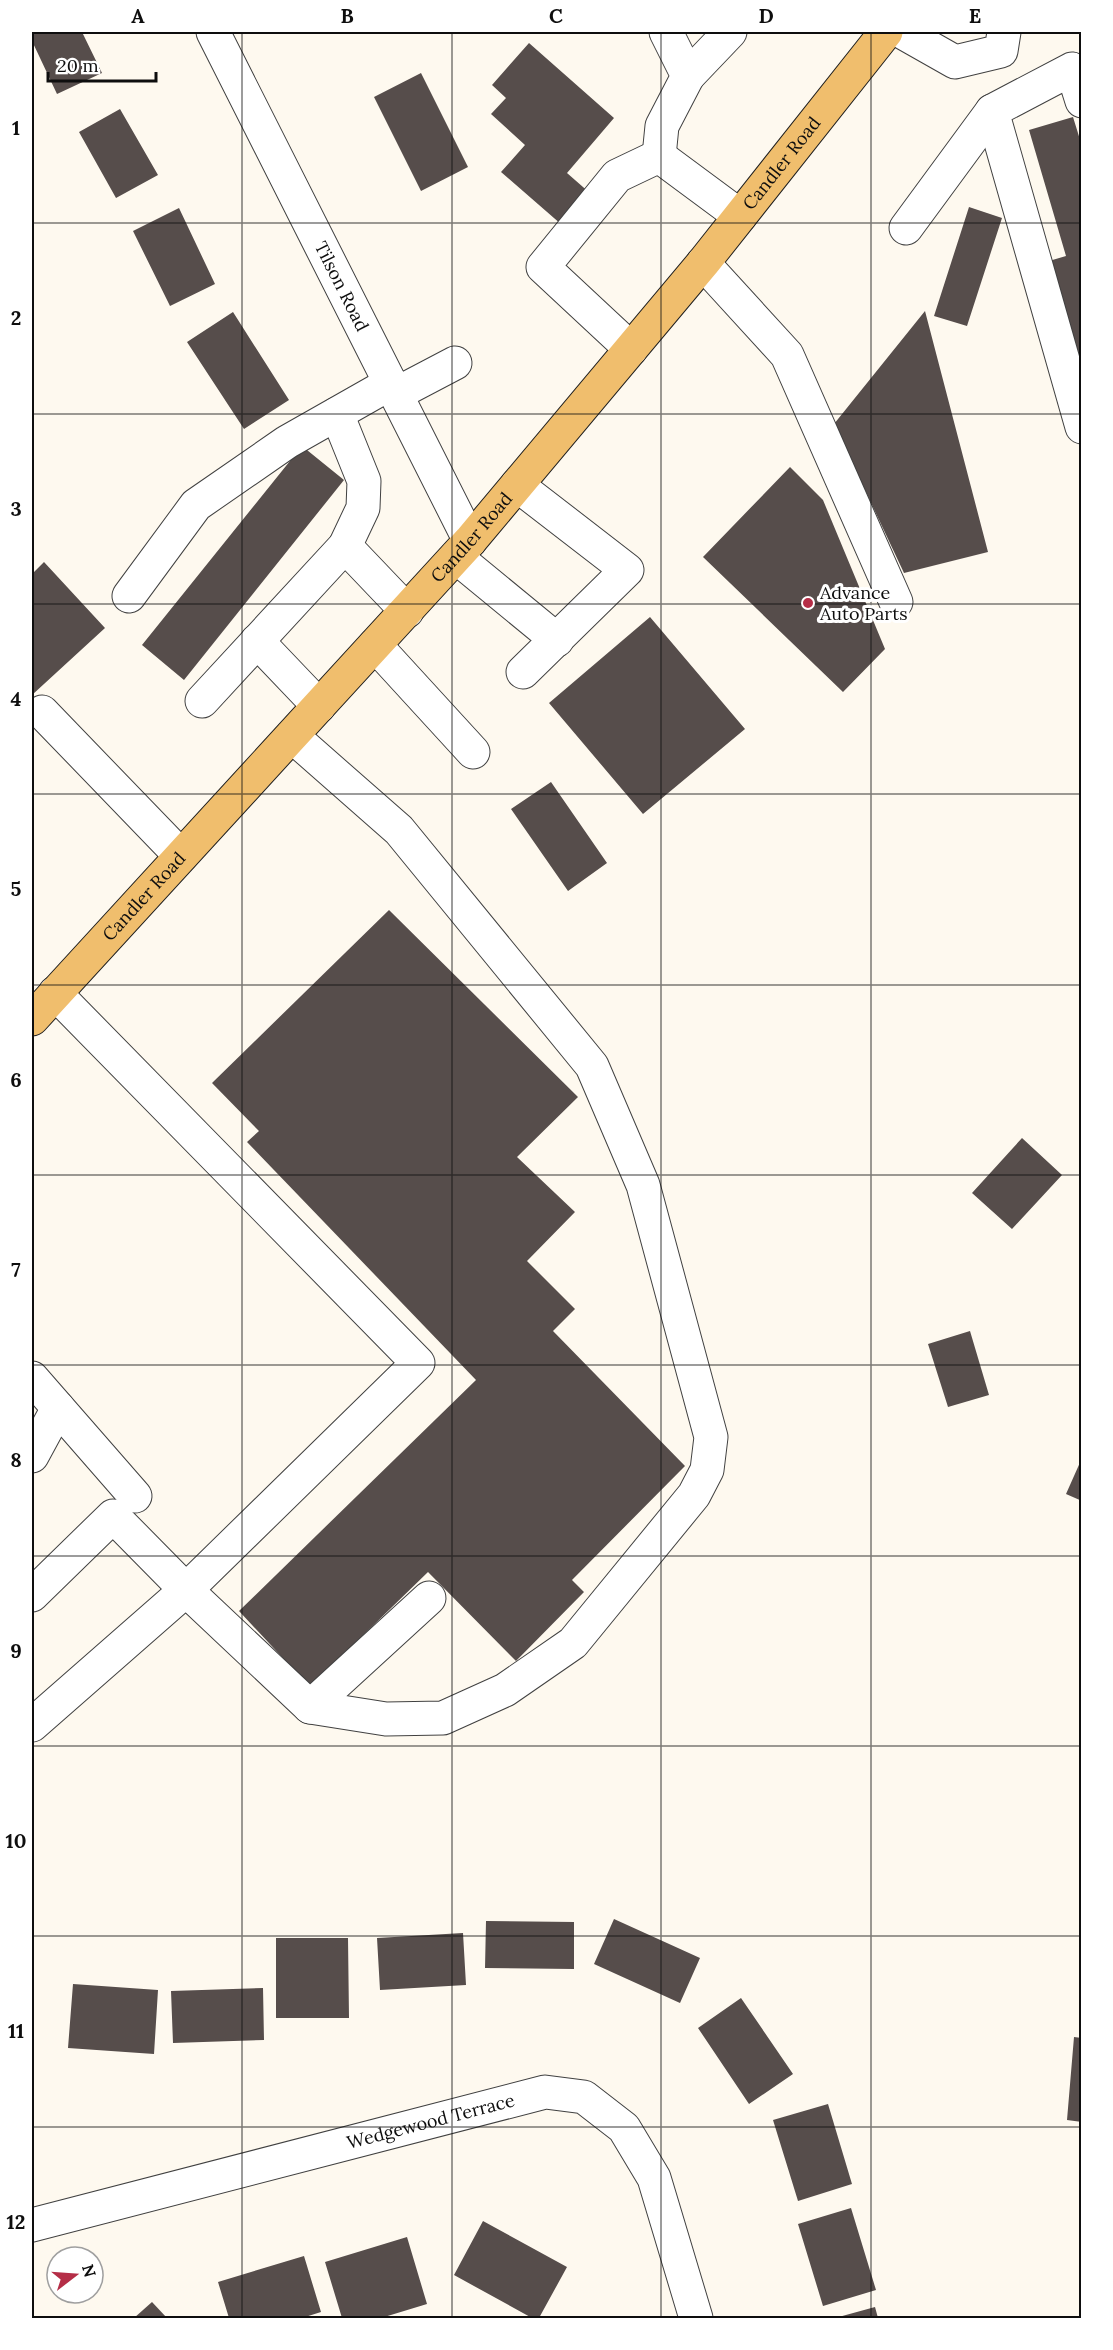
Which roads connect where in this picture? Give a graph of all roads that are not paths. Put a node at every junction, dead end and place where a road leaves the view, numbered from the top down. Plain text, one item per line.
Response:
1 (213, 32) edge
2 (666, 32) edge
3 (730, 32) edge
4 (886, 32) edge
5 (902, 32) edge
6 (1003, 41) edge
7 (688, 76) junction
8 (1025, 92) junction
9 (1082, 101) edge
10 (992, 111) junction
11 (659, 156) junction
12 (740, 216) junction
13 (906, 228) dead end
14 (703, 263) junction
15 (631, 349) junction
16 (455, 363) dead end
17 (394, 389) junction
18 (338, 414) junction
19 (1082, 427) edge
20 (518, 485) junction
21 (345, 546) junction
22 (463, 549) junction
23 (129, 596) dead end
24 (896, 602) dead end
25 (406, 611) junction
26 (557, 640) junction
27 (257, 641) junction
28 (375, 645) junction
29 (523, 672) dead end
30 (202, 701) dead end
31 (319, 706) junction
32 (42, 712) dead end
33 (292, 736) junction
34 (473, 752) dead end
35 (181, 856) junction
36 (56, 993) junction
37 (32, 1019) edge
38 (32, 1378) edge
39 (58, 1408) junction
40 (32, 1456) edge
41 (135, 1496) dead end
42 (186, 1590) junction
43 (32, 1595) edge
44 (429, 1598) dead end
45 (310, 1707) junction
46 (32, 1725) edge
47 (32, 2225) edge
48 (696, 2319) edge

1 - 17 street, Tilson Road
2 - 7 street
3 - 7 street
4 - 12 main road, Candler Road
5 - 6 street
6 - 8 street
7 - 11 street
8 - 9 street
8 - 10 street
10 - 13 street
10 - 19 street
11 - 12 street
11 - 15 street
12 - 14 main road, Candler Road
14 - 15 main road, Candler Road
14 - 24 street
15 - 20 main road, Candler Road
16 - 17 street
17 - 18 street
17 - 22 street, Tilson Road
18 - 21 street
18 - 23 street
20 - 22 main road, Candler Road
20 - 26 street
21 - 25 street
21 - 27 street
22 - 25 main road, Candler Road
22 - 26 street
25 - 28 main road, Candler Road
26 - 29 street
27 - 30 street
27 - 31 street
28 - 31 main road, Candler Road
28 - 34 street
31 - 33 main road, Candler Road
32 - 35 street
33 - 35 main road, Candler Road
33 - 45 street
35 - 36 main road, Candler Road
36 - 37 main road, Candler Road
36 - 42 street
38 - 39 street
39 - 40 street
39 - 41 street
42 - 43 street
42 - 45 street
42 - 46 street
44 - 45 street
47 - 48 street, Wedgewood Terrace

